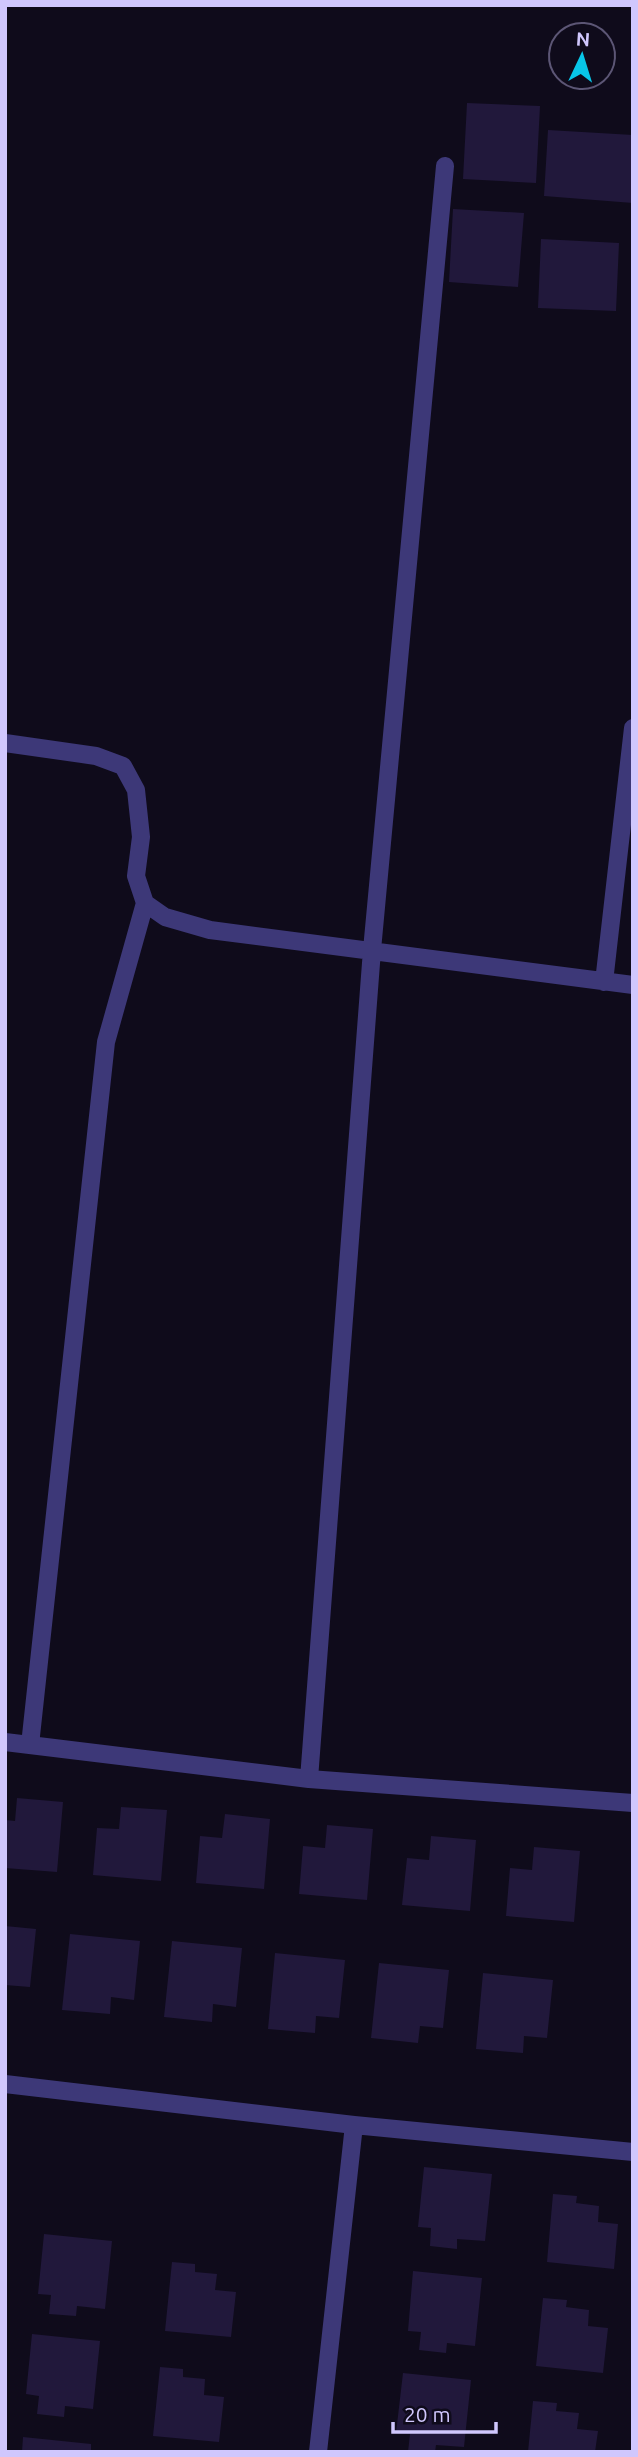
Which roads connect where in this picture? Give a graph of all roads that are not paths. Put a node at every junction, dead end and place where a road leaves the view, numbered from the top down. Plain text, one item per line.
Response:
1 (445, 166) dead end
2 (633, 729) edge
3 (5, 743) edge
4 (145, 903) junction
5 (372, 950) junction
6 (604, 982) junction
7 (633, 985) edge
8 (5, 1742) edge
9 (30, 1745) junction
10 (309, 1779) junction
11 (633, 1803) edge
12 (5, 2084) edge
13 (354, 2125) junction
14 (633, 2151) edge
15 (318, 2452) edge

1 - 5 street
2 - 6 street
3 - 4 street
4 - 5 street
4 - 9 street
5 - 6 street
5 - 10 street
6 - 7 street
8 - 9 street
9 - 10 street
10 - 11 street
12 - 13 street
13 - 14 street
13 - 15 street

